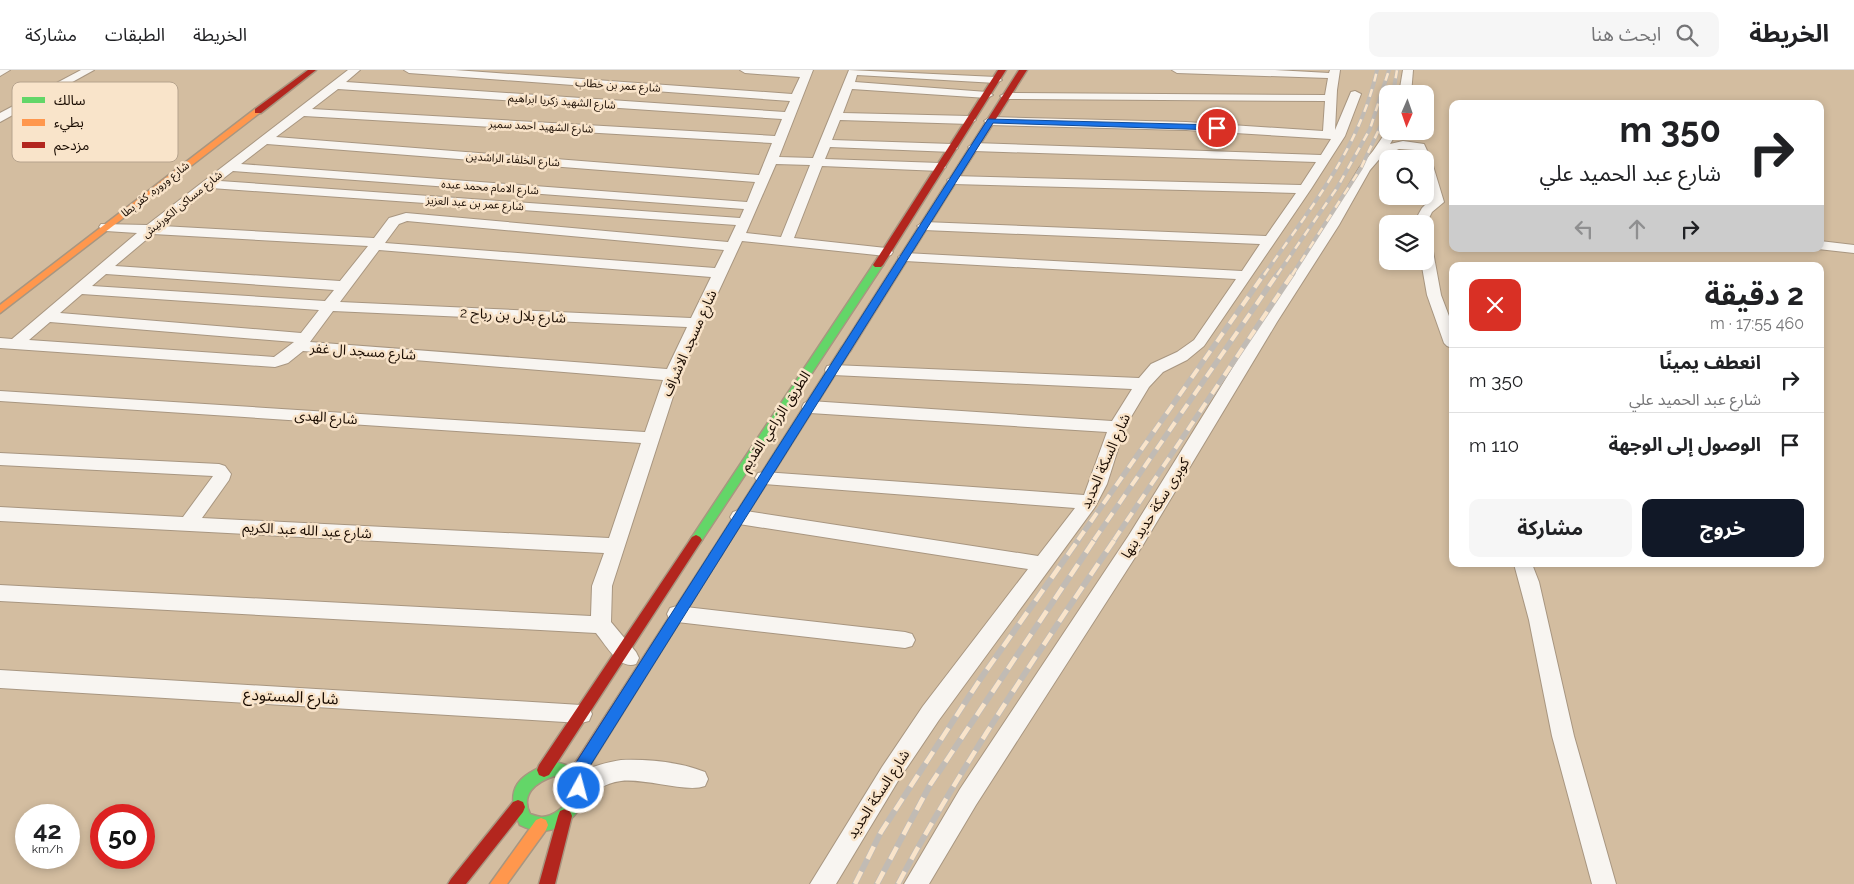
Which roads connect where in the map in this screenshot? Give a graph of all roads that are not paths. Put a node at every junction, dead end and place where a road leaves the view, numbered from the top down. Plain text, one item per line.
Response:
1 (5, 70) edge
2 (89, 70) edge
3 (312, 70) edge
4 (355, 70) edge
5 (410, 70) edge
6 (745, 70) edge
7 (1023, 70) edge
8 (1177, 70) edge
9 (1408, 70) edge
10 (854, 71) edge
11 (807, 72) edge
12 (1327, 72) edge
13 (0, 73) edge
14 (999, 75) edge
15 (66, 82) edge
16 (336, 85) junction
17 (1406, 85) edge
18 (848, 86) junction
19 (987, 94) junction
20 (1331, 94) junction
21 (1355, 94) dead end
22 (1006, 96) junction
23 (797, 98) junction
24 (12, 110) edge
25 (302, 112) junction
26 (789, 116) junction
27 (836, 116) junction
28 (0, 118) edge
29 (970, 120) junction
30 (990, 121) junction
31 (1334, 136) junction
32 (264, 140) junction
33 (780, 140) junction
34 (1386, 140) edge
35 (825, 143) junction
36 (974, 147) junction
37 (952, 148) junction
38 (1385, 150) edge
39 (1421, 150) edge
40 (1378, 153) joint
41 (1324, 159) junction
42 (771, 160) junction
43 (818, 162) junction
44 (228, 167) junction
45 (940, 167) junction
46 (763, 179) junction
47 (953, 180) junction
48 (207, 184) junction
49 (1305, 189) junction
50 (1434, 191) edge
51 (1437, 202) junction
52 (1449, 204) edge
53 (752, 206) junction
54 (1423, 215) edge
55 (924, 226) junction
56 (106, 227) junction
57 (150, 229) junction
58 (738, 235) junction
59 (136, 240) junction
60 (1270, 240) junction
61 (786, 241) junction
62 (1824, 245) edge
63 (375, 246) junction
64 (1854, 249) edge
65 (886, 252) junction
66 (905, 257) junction
67 (101, 269) junction
68 (1430, 270) edge
69 (720, 273) junction
70 (1246, 276) junction
71 (344, 286) junction
72 (78, 289) junction
73 (330, 306) junction
74 (0, 310) edge
75 (46, 317) junction
76 (697, 323) junction
77 (1449, 336) edge
78 (302, 342) junction
79 (8, 344) edge
80 (833, 370) junction
81 (672, 375) junction
82 (1143, 384) junction
83 (0, 396) edge
84 (810, 407) junction
85 (1118, 427) junction
86 (652, 438) junction
87 (0, 458) edge
88 (764, 478) junction
89 (1089, 502) junction
90 (0, 514) edge
91 (739, 517) junction
92 (188, 523) junction
93 (615, 546) junction
94 (1042, 564) junction
95 (1524, 567) edge
96 (0, 593) edge
97 (677, 614) junction
98 (601, 625) junction
99 (905, 640) dead end
100 (623, 652) junction
101 (641, 670) junction
102 (0, 679) edge
103 (581, 714) junction
104 (544, 770) junction
105 (697, 779) dead end
106 (577, 782) junction
107 (518, 807) junction
108 (565, 816) junction
109 (541, 825) junction
110 (456, 884) edge
111 (498, 884) edge
112 (548, 884) edge
113 (822, 884) edge
114 (916, 884) edge
115 (1604, 884) edge

1 - 13 street
2 - 15 street
3 - 56 main road, شارع وروره, كفر بطا
4 - 16 street, شارع مساكن الكورنيش
5 - 23 street, شارع عمر بن خطاب
6 - 11 street
7 - 22 main road, الطريق الزراعي القديم
8 - 12 street
9 - 17 street
10 - 14 street
10 - 18 street
11 - 23 street, شارع مسجد الاشراف
12 - 20 street
14 - 19 main road, الطريق الزراعي القديم
16 - 25 street, شارع مساكن الكورنيش
16 - 26 street, شارع الشهيد زكريا ابراهيم
18 - 19 street
18 - 27 street
19 - 29 main road, الطريق الزراعي القديم
20 - 22 street
20 - 31 street
21 - 31 street, شارع السكة الحديد
22 - 30 main road, الطريق الزراعي القديم
23 - 26 street, شارع مسجد الاشراف
24 - 28 street
25 - 32 street, شارع مساكن الكورنيش
25 - 33 street, شارع الشهيد احمد سمير
26 - 33 street, شارع مسجد الاشراف
27 - 29 street
27 - 35 street
29 - 37 main road, الطريق الزراعي القديم
30 - 31 street
30 - 36 main road, الطريق الزراعي القديم
31 - 41 street, شارع السكة الحديد
32 - 44 street, شارع مساكن الكورنيش
32 - 46 street, شارع الخلفاء الراشدين
33 - 42 street, شارع مسجد الاشراف
34 - 40 street, كوبرى سكة حديد بنها
35 - 37 street
35 - 43 street
36 - 41 street
36 - 47 main road, الطريق الزراعي القديم
37 - 45 main road, الطريق الزراعي القديم
38 - 39 street
40 - 114 street, كوبرى سكة حديد بنها
41 - 49 street, شارع السكة الحديد
42 - 43 street
42 - 46 street, شارع مسجد الاشراف
43 - 45 street
43 - 61 street
44 - 48 street, شارع مساكن الكورنيش
44 - 53 street, شارع الامام محمد عبده
45 - 65 main road, الطريق الزراعي القديم
46 - 53 street, شارع مسجد الاشراف
47 - 49 street
47 - 55 main road, الطريق الزراعي القديم
48 - 57 street, شارع مساكن الكورنيش
48 - 58 street, شارع عمر بن عبد العزيز
49 - 60 street, شارع السكة الحديد
50 - 51 street
51 - 52 street
51 - 54 street
53 - 58 street, شارع مسجد الاشراف
55 - 60 street
55 - 66 main road, الطريق الزراعي القديم
56 - 57 street
56 - 74 main road, شارع وروره, كفر بطا
57 - 59 street, شارع مساكن الكورنيش
57 - 63 street
58 - 61 street
58 - 63 street
58 - 69 street, شارع مسجد الاشراف
59 - 63 street
59 - 67 street, شارع مساكن الكورنيش
60 - 70 street, شارع السكة الحديد
61 - 65 street
62 - 64 street
63 - 69 street
63 - 71 street
65 - 100 main road, الطريق الزراعي القديم
66 - 70 street
66 - 80 main road, الطريق الزراعي القديم
67 - 71 street
67 - 72 street, شارع مساكن الكورنيش
68 - 77 street
69 - 76 street, شارع مسجد الاشراف
70 - 82 street, شارع السكة الحديد
71 - 73 street
72 - 73 street, شارع بلال بن رباح 2
72 - 75 street, شارع مساكن الكورنيش
73 - 76 street, شارع بلال بن رباح 2
73 - 78 street
75 - 78 street
75 - 79 street, شارع مساكن الكورنيش
76 - 81 street, شارع مسجد الاشراف
78 - 79 street, شارع مسجد ال غفر
78 - 81 street, شارع مسجد ال غفر
80 - 82 street
80 - 84 main road, الطريق الزراعي القديم
81 - 86 street, شارع مسجد الاشراف
82 - 85 street, شارع السكة الحديد
83 - 86 street, شارع الهدى
84 - 85 street
84 - 88 main road, الطريق الزراعي القديم
85 - 89 street, شارع السكة الحديد
86 - 93 street, شارع مسجد الاشراف
87 - 92 street
88 - 89 street
88 - 91 main road, الطريق الزراعي القديم
89 - 94 street, شارع السكة الحديد
90 - 92 street, شارع عبد الله عبد الكريم
91 - 94 street
91 - 97 main road, الطريق الزراعي القديم
92 - 93 street, شارع عبد الله عبد الكريم
93 - 98 street, شارع مسجد الاشراف
94 - 113 street, شارع السكة الحديد
95 - 115 street
96 - 98 street
97 - 99 street
97 - 101 main road, الطريق الزراعي القديم
98 - 100 street
100 - 101 street
100 - 103 main road, الطريق الزراعي القديم
101 - 106 main road, الطريق الزراعي القديم
102 - 103 street, شارع المستودع
103 - 104 main road, الطريق الزراعي القديم
104 - 106 main road
104 - 107 main road
105 - 106 street
106 - 108 main road
107 - 109 main road
107 - 110 main road
108 - 109 main road
108 - 112 main road
109 - 111 main road

